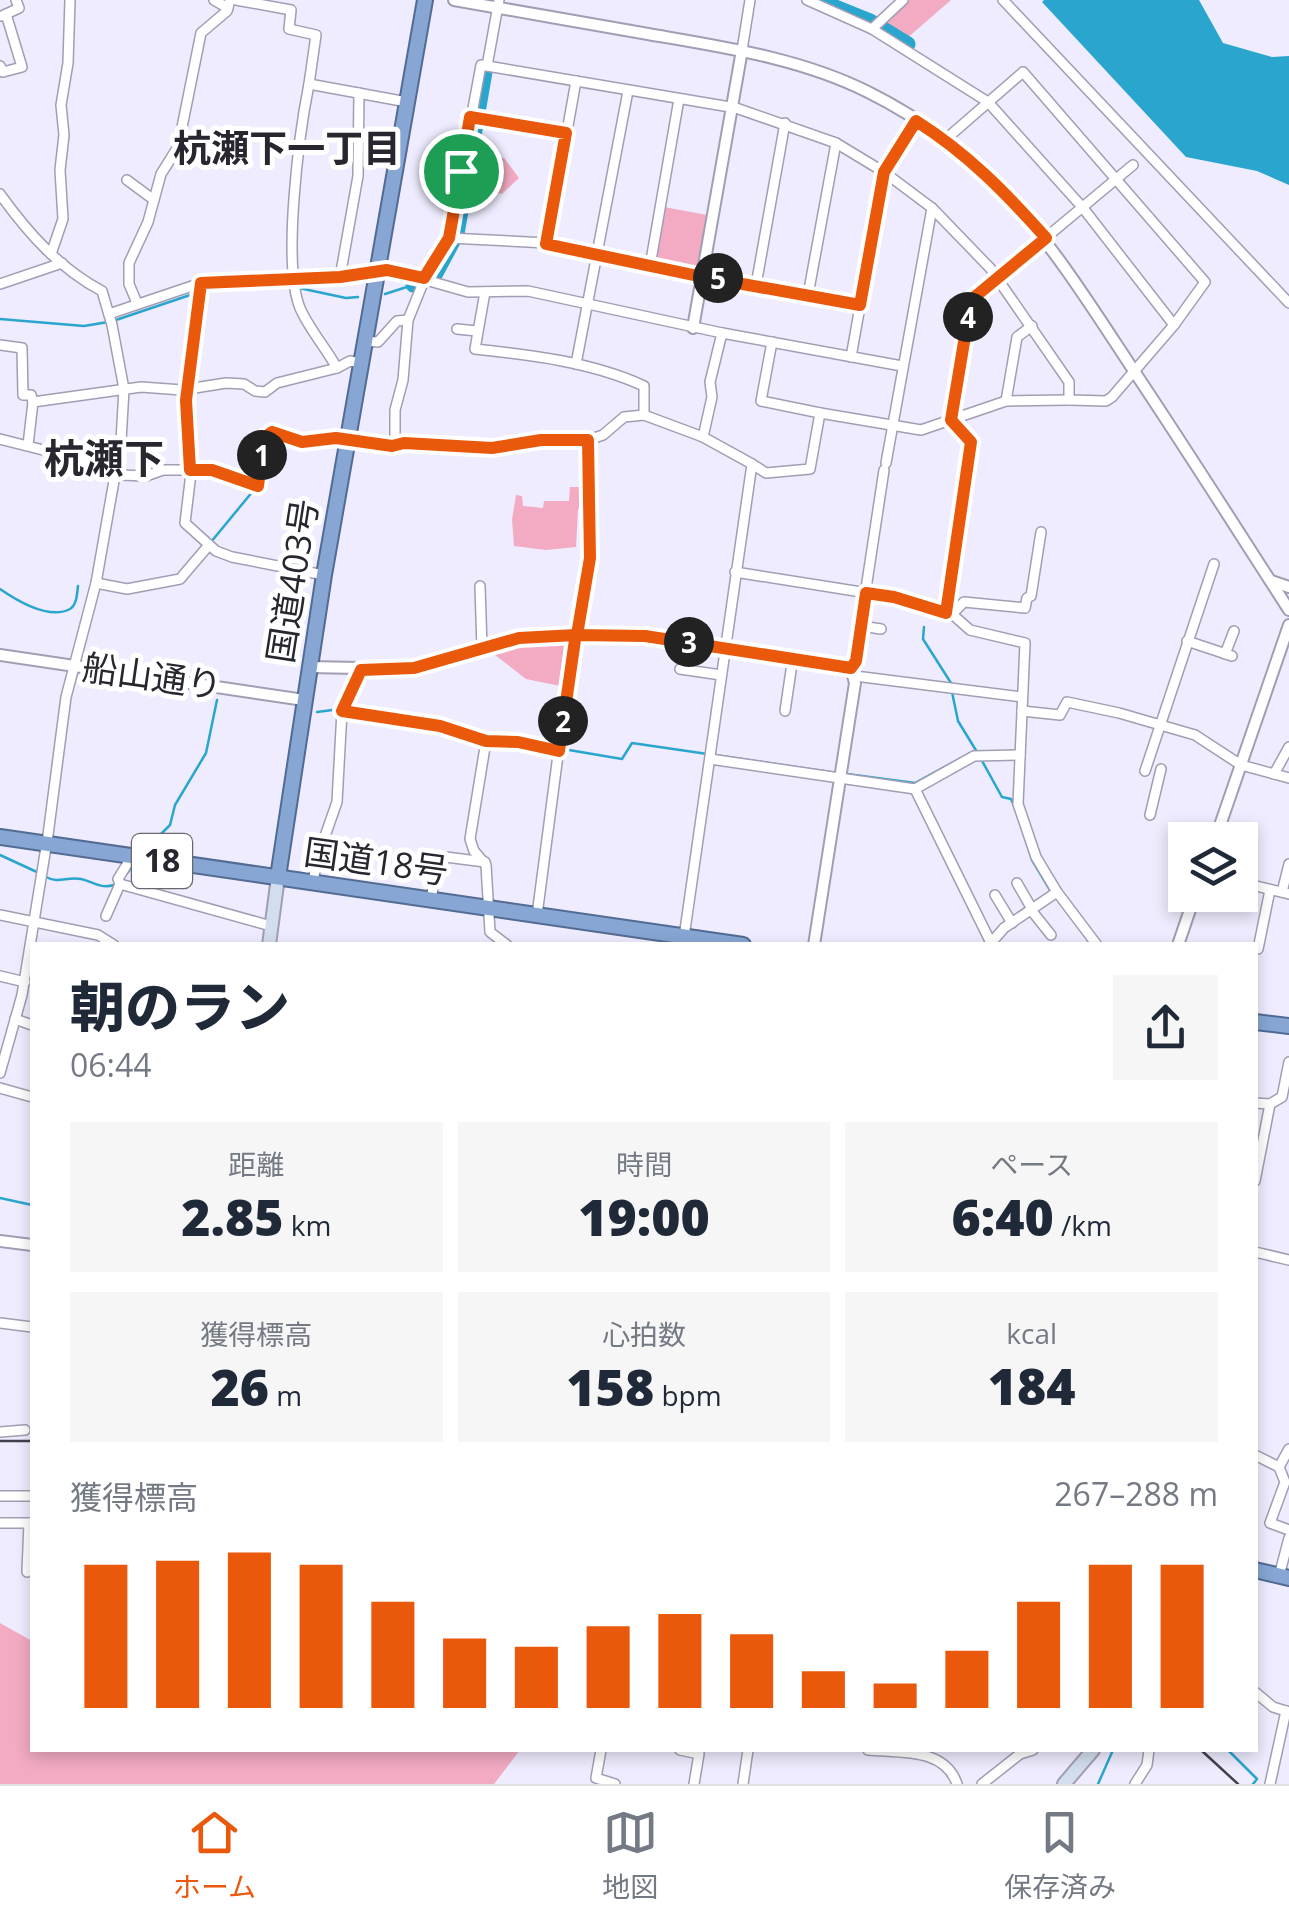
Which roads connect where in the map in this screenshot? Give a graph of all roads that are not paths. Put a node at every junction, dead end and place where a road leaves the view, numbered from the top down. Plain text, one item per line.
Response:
1 (16, 0) edge
2 (70, 0) edge
3 (214, 0) edge
4 (425, 0) edge
5 (454, 0) edge
6 (750, 0) edge
7 (807, 0) edge
8 (903, 0) edge
9 (1003, 0) edge
10 (232, 3) edge
11 (498, 4) edge
12 (3, 15) edge
13 (875, 26) junction
14 (742, 50) junction
15 (0, 66) edge
16 (487, 66) junction
17 (576, 81) junction
18 (308, 84) junction
19 (628, 91) junction
20 (359, 93) junction
21 (678, 100) junction
22 (407, 102) junction
23 (988, 102) junction
24 (731, 108) junction
25 (475, 118) junction
26 (916, 121) junction
27 (785, 123) junction
28 (566, 133) junction
29 (946, 139) junction
30 (836, 143) junction
31 (1133, 166) dead end
32 (884, 172) junction
33 (126, 180) dead end
34 (1116, 180) junction
35 (0, 194) edge
36 (154, 200) junction
37 (932, 208) junction
38 (1083, 208) junction
39 (1046, 238) junction
40 (453, 239) junction
41 (546, 244) junction
42 (51, 254) junction
43 (599, 254) junction
44 (62, 263) junction
45 (650, 266) junction
46 (376, 272) junction
47 (702, 276) junction
48 (340, 277) junction
49 (293, 278) junction
50 (424, 278) junction
51 (998, 278) junction
52 (201, 283) junction
53 (0, 284) edge
54 (756, 285) junction
55 (485, 292) junction
56 (808, 295) junction
57 (137, 303) junction
58 (1289, 304) edge
59 (860, 305) junction
60 (588, 306) junction
61 (110, 318) junction
62 (408, 320) junction
63 (1174, 325) junction
64 (1032, 326) junction
65 (693, 328) junction
66 (457, 330) dead end
67 (478, 331) junction
68 (722, 333) junction
69 (364, 341) junction
70 (772, 342) junction
71 (0, 345) edge
72 (851, 357) junction
73 (361, 363) junction
74 (576, 364) junction
75 (902, 366) junction
76 (337, 368) junction
77 (1134, 371) junction
78 (124, 388) junction
79 (188, 389) junction
80 (1069, 400) junction
81 (1006, 401) junction
82 (33, 402) junction
83 (820, 413) junction
84 (644, 415) junction
85 (951, 420) junction
86 (892, 427) junction
87 (703, 436) junction
88 (347, 440) junction
89 (588, 440) junction
90 (0, 441) edge
91 (28, 445) junction
92 (395, 445) junction
93 (752, 464) junction
94 (190, 470) junction
95 (116, 473) junction
96 (1041, 532) dead end
97 (208, 545) junction
98 (1214, 564) dead end
99 (735, 572) junction
100 (324, 575) junction
101 (1270, 581) junction
102 (96, 584) junction
103 (480, 586) dead end
104 (1289, 588) edge
105 (866, 593) junction
106 (1289, 610) edge
107 (949, 613) junction
108 (860, 626) junction
109 (1289, 626) edge
110 (882, 628) dead end
111 (1234, 630) dead end
112 (576, 635) junction
113 (1187, 641) junction
114 (724, 647) junction
115 (1285, 647) edge
116 (482, 648) junction
117 (0, 655) edge
118 (793, 656) junction
119 (74, 666) junction
120 (309, 667) junction
121 (680, 669) dead end
122 (361, 670) junction
123 (853, 672) junction
124 (720, 675) junction
125 (1022, 697) junction
126 (304, 700) junction
127 (785, 710) dead end
128 (342, 711) junction
129 (1022, 712) junction
130 (1158, 725) junction
131 (486, 741) junction
132 (1289, 747) edge
133 (560, 748) junction
134 (1020, 755) junction
135 (710, 756) junction
136 (1241, 765) junction
137 (1274, 774) junction
138 (840, 778) junction
139 (1289, 778) edge
140 (916, 789) junction
141 (1154, 811) dead end
142 (1221, 822) edge
143 (0, 836) edge
144 (47, 844) junction
145 (132, 856) junction
146 (485, 862) junction
147 (1289, 864) edge
148 (278, 877) junction
149 (119, 881) junction
150 (312, 882) junction
151 (1017, 883) dead end
152 (1258, 887) edge
153 (1270, 890) junction
154 (1056, 892) junction
155 (1285, 893) edge
156 (996, 895) dead end
157 (431, 900) junction
158 (486, 908) junction
159 (1032, 910) junction
160 (1190, 912) edge
161 (0, 916) edge
162 (106, 916) dead end
163 (536, 916) junction
164 (35, 923) junction
165 (1012, 923) junction
166 (271, 926) junction
167 (490, 932) junction
168 (1051, 935) dead end
169 (673, 939) edge
170 (31, 942) edge
171 (109, 942) edge
172 (269, 942) edge
173 (484, 942) edge
174 (504, 942) edge
175 (708, 942) edge
176 (814, 942) edge
177 (990, 942) edge
178 (993, 942) edge
179 (1095, 942) edge
180 (1179, 942) edge
181 (30, 950) edge
182 (1258, 950) dead end
183 (0, 976) edge
184 (24, 982) junction
185 (27, 996) edge
186 (15, 1020) junction
187 (1258, 1022) edge
188 (30, 1024) edge
189 (1289, 1026) edge
190 (1289, 1062) edge
191 (0, 1073) edge
192 (0, 1088) edge
193 (30, 1096) edge
194 (1258, 1103) edge
195 (1270, 1104) junction
196 (1258, 1166) edge
197 (0, 1241) edge
198 (30, 1245) edge
199 (1258, 1253) edge
200 (1289, 1260) edge
201 (0, 1322) edge
202 (30, 1327) edge
203 (25, 1430) dead end
204 (0, 1432) edge
205 (1289, 1448) edge
206 (1258, 1456) edge
207 (1279, 1467) junction
208 (0, 1496) edge
209 (30, 1496) edge
210 (0, 1523) edge
211 (30, 1523) edge
212 (1289, 1530) edge
213 (30, 1535) edge
214 (1289, 1538) edge
215 (1258, 1571) edge
216 (27, 1572) dead end
217 (1284, 1577) edge
218 (1258, 1694) edge
219 (1287, 1712) edge
220 (602, 1752) edge
221 (690, 1752) edge
222 (748, 1752) edge
223 (919, 1752) edge
224 (1026, 1752) edge
225 (1092, 1752) edge
226 (1149, 1752) edge
227 (943, 1755) edge
228 (615, 1784) edge
229 (694, 1784) edge
230 (742, 1784) edge
231 (957, 1784) edge
232 (982, 1784) edge
233 (1064, 1784) edge
234 (1135, 1784) edge
235 (1270, 1784) edge

1 - 12 street
2 - 42 street
3 - 10 street
4 - 22 highway, 国道403号
5 - 11 street
6 - 14 street
7 - 13 street
8 - 13 street
9 - 58 street
10 - 18 street
10 - 36 street
11 - 14 street
11 - 16 street
12 - 15 street
13 - 23 street
14 - 24 street
14 - 26 street
16 - 17 street
16 - 25 street
17 - 19 street
17 - 28 street
18 - 20 street
18 - 49 street
19 - 21 street
19 - 43 street
20 - 22 street
20 - 48 street
21 - 24 street
21 - 45 street
22 - 46 highway, 国道403号
23 - 29 street
23 - 34 street
23 - 38 street
24 - 27 street
24 - 47 street
25 - 28 street
25 - 40 street
26 - 29 street
26 - 32 street
27 - 30 street
27 - 54 street
28 - 41 street
29 - 39 street
30 - 32 street
30 - 56 street
31 - 34 street
32 - 37 street
32 - 59 street
33 - 36 street
34 - 38 street
34 - 63 street
35 - 42 street
36 - 57 street
37 - 51 street
37 - 75 street
38 - 39 street
38 - 63 street
39 - 51 street
39 - 77 street
40 - 41 street
40 - 50 street
41 - 43 street
42 - 44 street
43 - 45 street
43 - 60 street
44 - 53 street
44 - 61 street
45 - 47 street
46 - 48 street
46 - 50 street
46 - 69 highway, 国道403号
47 - 54 street
47 - 65 street
48 - 49 street
49 - 52 street
49 - 76 street
50 - 55 street
50 - 62 street
51 - 64 street
51 - 85 street
52 - 57 street
52 - 79 street
54 - 56 street
55 - 60 street
55 - 67 street
56 - 59 street
57 - 61 street
59 - 72 street
60 - 65 street
60 - 74 street
61 - 78 street
62 - 69 street
62 - 92 street
63 - 77 street
64 - 80 street
64 - 81 street
65 - 68 street
66 - 67 street
67 - 74 street
68 - 70 street
68 - 87 street
69 - 73 highway, 国道403号
70 - 72 street
70 - 83 street
71 - 82 street
72 - 75 street
73 - 76 street
73 - 88 highway, 国道403号
74 - 84 street
75 - 86 street
76 - 79 street
77 - 80 street
77 - 101 street
78 - 79 street
78 - 82 street
78 - 95 street
79 - 94 street
80 - 81 street
81 - 85 street
82 - 91 street
83 - 86 street
83 - 93 street
84 - 87 street
84 - 89 street
85 - 86 street
85 - 107 street
86 - 105 street
87 - 93 street
88 - 92 street
88 - 94 street
88 - 100 highway, 国道403号
89 - 92 street
89 - 112 street
90 - 91 street
91 - 95 street
93 - 99 street
94 - 95 street
94 - 97 street
95 - 102 street
96 - 107 street
97 - 100 street
97 - 102 street
98 - 113 street
99 - 105 street
99 - 114 street
100 - 120 highway, 国道403号
101 - 104 street
101 - 106 street
102 - 119 street
103 - 116 street
105 - 107 street
105 - 108 street
107 - 125 street
108 - 110 street
108 - 123 street
109 - 115 street
111 - 113 street
112 - 114 street
112 - 116 street
112 - 133 street
113 - 130 street
114 - 118 street
114 - 124 street
115 - 136 street
116 - 122 street
117 - 119 street, 船山通り
118 - 123 street
118 - 127 street
119 - 126 street, 船山通り
119 - 144 street
120 - 122 street
120 - 126 highway, 国道403号
121 - 124 street
122 - 128 street
123 - 125 street
123 - 138 street
124 - 135 street
125 - 129 street
126 - 148 highway, 国道403号
128 - 131 street
128 - 150 street
129 - 130 street
129 - 134 street
130 - 136 street
130 - 141 street
131 - 133 street
131 - 146 street
132 - 137 street
133 - 163 street
134 - 140 street
134 - 154 street
135 - 138 street
135 - 169 street
136 - 137 street
136 - 142 street
137 - 139 street
138 - 140 street
138 - 176 street
140 - 177 street
143 - 144 highway, 国道18号 / 18
144 - 145 highway, 国道18号 / 18
144 - 164 street
145 - 148 highway, 国道18号 / 18
145 - 149 street
146 - 157 street
146 - 158 street
147 - 155 street
148 - 150 highway, 国道18号 / 18
148 - 166 main road
149 - 162 street
149 - 166 street
150 - 157 highway, 国道18号 / 18
151 - 159 street
152 - 153 street
153 - 155 street
153 - 182 street
154 - 159 street
154 - 179 street
156 - 165 street
157 - 158 highway, 国道18号 / 18
158 - 163 highway, 国道18号 / 18
158 - 167 street
159 - 165 street
159 - 168 street
160 - 180 street
161 - 164 street
163 - 169 highway, 国道18号 / 18
164 - 170 street
164 - 171 street
165 - 178 street
166 - 172 main road
167 - 173 street
167 - 174 street
169 - 175 highway, 国道18号 / 18
181 - 184 street
183 - 184 street
184 - 185 street
185 - 186 street
186 - 188 street
186 - 191 street
187 - 189 highway
190 - 195 street
192 - 193 street
194 - 195 street
195 - 196 street
197 - 198 street
199 - 200 street
201 - 202 street
203 - 204 street
205 - 207 street
206 - 207 street
207 - 212 street
208 - 209 street
210 - 211 street
213 - 216 street
214 - 217 street
215 - 217 highway
218 - 219 street
219 - 235 street
220 - 228 street
221 - 229 street
222 - 230 street
223 - 227 street
224 - 232 street
225 - 233 main road
226 - 234 street
227 - 231 street

